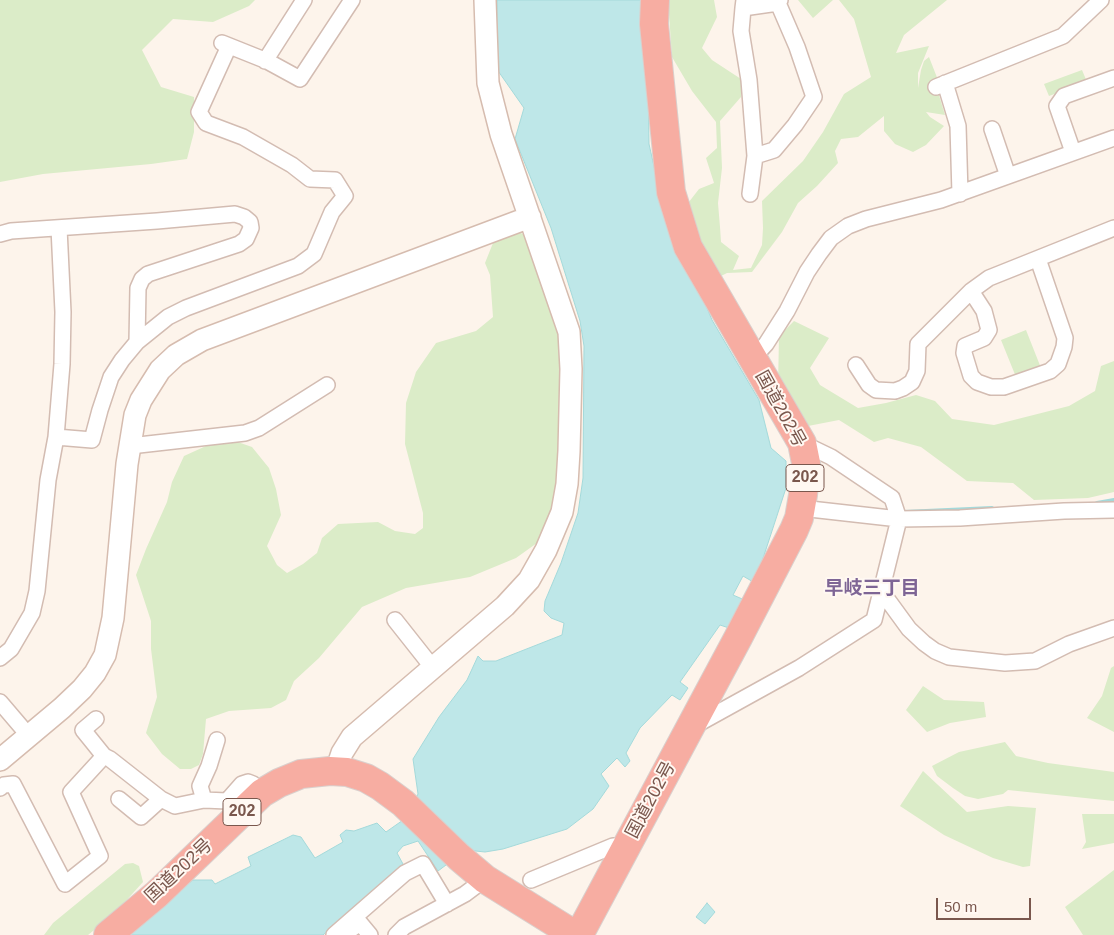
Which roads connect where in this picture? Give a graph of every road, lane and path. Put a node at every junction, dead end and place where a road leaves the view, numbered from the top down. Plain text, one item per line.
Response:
1 (304, 0) edge
2 (352, 0) edge
3 (485, 0) edge
4 (656, 0) edge
5 (1101, 0) edge
6 (779, 2) edge
7 (743, 4) edge
8 (265, 61) junction
9 (1114, 78) edge
10 (992, 129) dead end
11 (1114, 138) edge
12 (1072, 152) junction
13 (755, 156) junction
14 (1008, 176) junction
15 (750, 194) dead end
16 (960, 194) junction
17 (530, 217) junction
18 (59, 228) junction
19 (1114, 228) edge
20 (0, 234) edge
21 (1038, 259) junction
22 (970, 291) junction
23 (137, 342) junction
24 (752, 359) junction
25 (856, 365) dead end
26 (327, 385) dead end
27 (56, 436) junction
28 (802, 442) junction
29 (130, 446) junction
30 (801, 508) junction
31 (1114, 510) edge
32 (899, 519) junction
33 (882, 592) junction
34 (395, 620) dead end
35 (1114, 628) edge
36 (0, 658) edge
37 (432, 668) junction
38 (0, 702) edge
39 (96, 719) dead end
40 (688, 730) junction
41 (29, 736) junction
42 (217, 740) dead end
43 (104, 756) junction
44 (0, 760) edge
45 (336, 771) junction
46 (0, 788) edge
47 (262, 793) junction
48 (119, 799) dead end
49 (161, 799) junction
50 (204, 800) junction
51 (626, 846) junction
52 (485, 879) junction
53 (531, 880) dead end
54 (447, 904) junction
55 (108, 935) edge
56 (334, 935) edge
57 (344, 935) edge
58 (370, 935) edge
59 (396, 935) edge
60 (577, 935) edge

1 - 8 street
2 - 8 street
3 - 17 street
4 - 24 highway, 国道202号 / 202
5 - 16 street
6 - 7 street
6 - 13 street
7 - 13 street
8 - 23 street
9 - 12 street
10 - 14 street
11 - 12 street
12 - 14 street
13 - 15 street
14 - 16 street
16 - 24 street
17 - 29 street
17 - 37 street
18 - 20 street
18 - 23 street
18 - 27 street
19 - 21 street
21 - 22 street
21 - 22 street
22 - 25 street
23 - 27 street
24 - 28 highway, 国道202号 / 202
26 - 29 street
27 - 36 street
28 - 30 highway, 国道202号 / 202
28 - 32 street
29 - 41 street
30 - 32 street
30 - 40 highway, 国道202号 / 202
31 - 32 street
32 - 33 street
33 - 35 street
33 - 40 street
34 - 37 street
37 - 45 street
38 - 41 street
39 - 43 street
40 - 51 highway, 国道202号 / 202
41 - 44 street
42 - 50 street
43 - 46 street
43 - 49 street
45 - 47 highway, 国道202号 / 202
45 - 52 highway, 国道202号 / 202
47 - 50 street
47 - 55 highway, 国道202号 / 202
48 - 49 street
49 - 50 street
51 - 53 street
51 - 60 highway, 国道202号 / 202
52 - 54 street
52 - 60 highway, 国道202号 / 202
54 - 56 street
54 - 59 street
57 - 58 street

